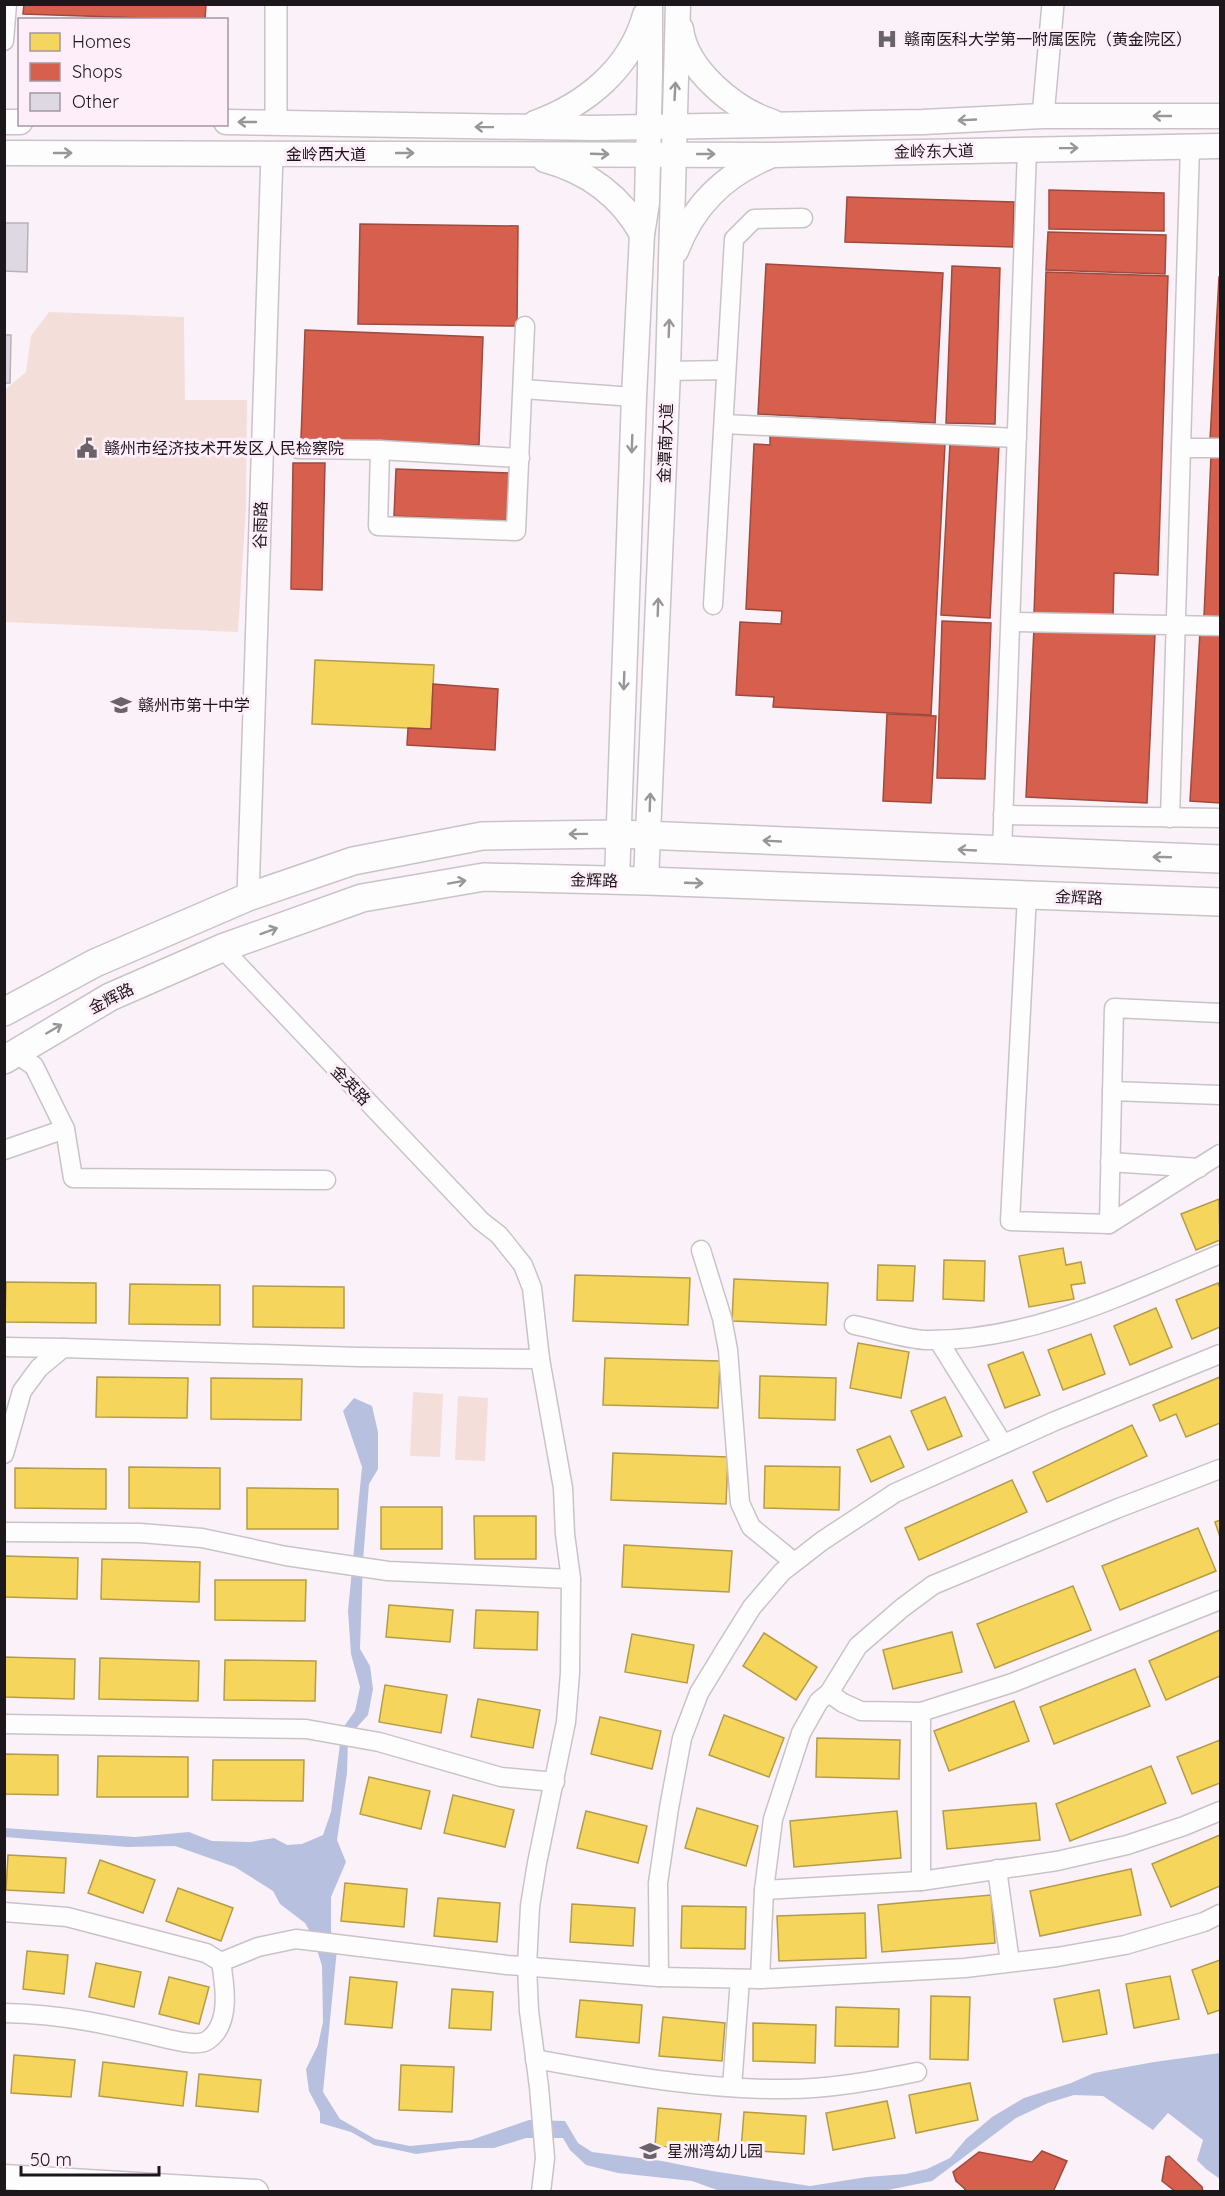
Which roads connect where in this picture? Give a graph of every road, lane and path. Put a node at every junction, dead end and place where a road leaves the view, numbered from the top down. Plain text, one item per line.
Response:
1 (7, 4) edge
2 (276, 4) edge
3 (649, 4) edge
4 (678, 4) edge
5 (1053, 4) edge
6 (4, 41) edge
7 (1043, 116) junction
8 (1221, 116) edge
9 (228, 122) edge
10 (276, 122) junction
11 (923, 122) junction
12 (673, 125) junction
13 (784, 125) junction
14 (514, 127) junction
15 (647, 127) junction
16 (1190, 146) junction
17 (1221, 146) edge
18 (1027, 149) junction
19 (924, 152) junction
20 (4, 153) edge
21 (525, 153) junction
22 (272, 154) junction
23 (673, 154) junction
24 (647, 155) junction
25 (774, 155) junction
26 (803, 218) dead end
27 (642, 234) junction
28 (671, 268) junction
29 (525, 326) dead end
30 (726, 370) junction
31 (668, 371) junction
32 (523, 389) junction
33 (633, 396) junction
34 (724, 424) junction
35 (1017, 438) junction
36 (1181, 448) junction
37 (1221, 448) edge
38 (298, 449) dead end
39 (380, 450) junction
40 (520, 458) junction
41 (713, 605) dead end
42 (1011, 622) junction
43 (1176, 625) junction
44 (1221, 626) edge
45 (1003, 815) junction
46 (1170, 818) junction
47 (1221, 818) edge
48 (619, 834) junction
49 (649, 836) junction
50 (1002, 852) junction
51 (1221, 859) edge
52 (617, 880) junction
53 (646, 881) junction
54 (1027, 895) junction
55 (248, 897) junction
56 (1221, 902) edge
57 (222, 948) junction
58 (4, 1012) edge
59 (1221, 1013) edge
60 (10, 1056) edge
61 (1112, 1091) junction
62 (1221, 1095) edge
63 (65, 1129) junction
64 (4, 1150) edge
65 (1221, 1154) edge
66 (1110, 1162) junction
67 (1199, 1168) junction
68 (326, 1180) dead end
69 (1109, 1224) junction
70 (701, 1250) dead end
71 (1221, 1254) edge
72 (854, 1325) dead end
73 (938, 1340) junction
74 (4, 1347) edge
75 (63, 1347) junction
76 (1221, 1354) edge
77 (540, 1359) junction
78 (1004, 1444) junction
79 (4, 1454) edge
80 (1221, 1469) edge
81 (4, 1532) edge
82 (794, 1562) junction
83 (571, 1580) junction
84 (1221, 1600) edge
85 (829, 1693) junction
86 (921, 1712) junction
87 (4, 1724) edge
88 (555, 1782) junction
89 (1221, 1811) edge
90 (997, 1869) junction
91 (921, 1881) junction
92 (764, 1890) junction
93 (4, 1912) edge
94 (1221, 1914) edge
95 (221, 1962) junction
96 (1010, 1962) junction
97 (527, 1966) junction
98 (659, 1977) junction
99 (740, 1979) junction
100 (760, 1979) junction
101 (4, 2013) edge
102 (535, 2059) junction
103 (917, 2072) dead end
104 (732, 2087) junction
105 (4, 2177) edge
106 (256, 2192) edge
107 (541, 2192) edge

1 - 6 street
2 - 10 street
3 - 14 main road
3 - 15 main road, 金潭南大道
12 -> 4 main road, 金潭南大道
4 - 13 main road
5 - 7 street
8 -> 7 main road, 金岭东大道
7 -> 11 main road, 金岭东大道
10 -> 9 main road, 金岭西大道
14 -> 10 main road, 金岭西大道
11 - 13 main road, 金岭东大道
11 - 19 main road
12 - 13 main road, 金岭东大道
12 - 15 main road, 金岭东大道
12 - 23 main road, 金潭南大道
14 - 15 main road, 金岭西大道
15 - 24 main road, 金潭南大道
16 - 17 main road, 金岭东大道
18 -> 16 main road, 金岭东大道
16 - 36 street
18 - 19 main road, 金岭东大道
18 - 35 street
19 - 25 main road, 金岭东大道
20 -> 22 main road, 金岭西大道
22 -> 21 main road, 金岭西大道
21 -> 24 main road, 金岭西大道
21 - 27 main road
22 - 55 street, 谷雨路
23 - 24 main road, 金岭东大道
23 -> 25 main road, 金岭东大道
23 - 28 main road, 金潭南大道
24 - 27 main road, 金潭南大道
25 - 28 main road
26 - 30 street
27 - 33 main road, 金潭南大道
31 -> 28 main road, 金潭南大道
29 - 32 street
30 - 31 street
30 - 34 street
49 -> 31 main road, 金潭南大道
32 - 33 street
32 - 40 street
33 -> 48 main road, 金潭南大道
34 - 35 street
34 - 41 street
35 - 42 street
36 - 37 street
36 - 43 street
38 - 39 street
39 - 40 street
39 - 40 street
42 - 43 street
42 - 45 street
43 - 44 street
43 - 46 street
45 - 46 street
45 - 50 street
46 - 47 street
48 - 49 main road
48 - 52 main road, 金潭南大道
48 -> 55 main road
50 -> 49 main road
49 - 53 main road, 金潭南大道
51 -> 50 main road
52 - 53 main road, 金辉路
57 -> 52 main road, 金辉路
53 -> 54 main road, 金辉路
54 - 56 main road, 金辉路
54 - 69 street
55 - 58 main road
60 -> 57 main road, 金辉路
57 - 77 street, 金英路
59 - 61 street
60 - 63 street
61 - 62 street
61 - 66 street
63 - 64 street
63 - 68 street
65 - 67 street
66 - 67 street
66 - 69 street
67 - 69 street
70 - 82 street
71 - 73 street
72 - 73 street
73 - 78 street
74 - 75 street
75 - 77 street
75 - 79 street
76 - 78 street
77 - 83 street, 金英路
78 - 82 street
80 - 85 street
81 - 83 street
82 - 98 street
83 - 88 street, 金英路
84 - 86 street
85 - 86 street
85 - 92 street
86 - 91 street
87 - 88 street
88 - 97 street, 金英路
89 - 90 street
90 - 91 street
90 - 96 street
91 - 92 street
92 - 100 street
93 - 95 street
94 - 96 street
95 - 97 street
95 - 101 street
96 - 100 street
97 - 98 street
97 - 102 street, 金英路
98 - 99 street
99 - 100 street
99 - 104 street
102 - 104 street
102 - 107 street, 金英路
103 - 104 street
105 - 106 main road

